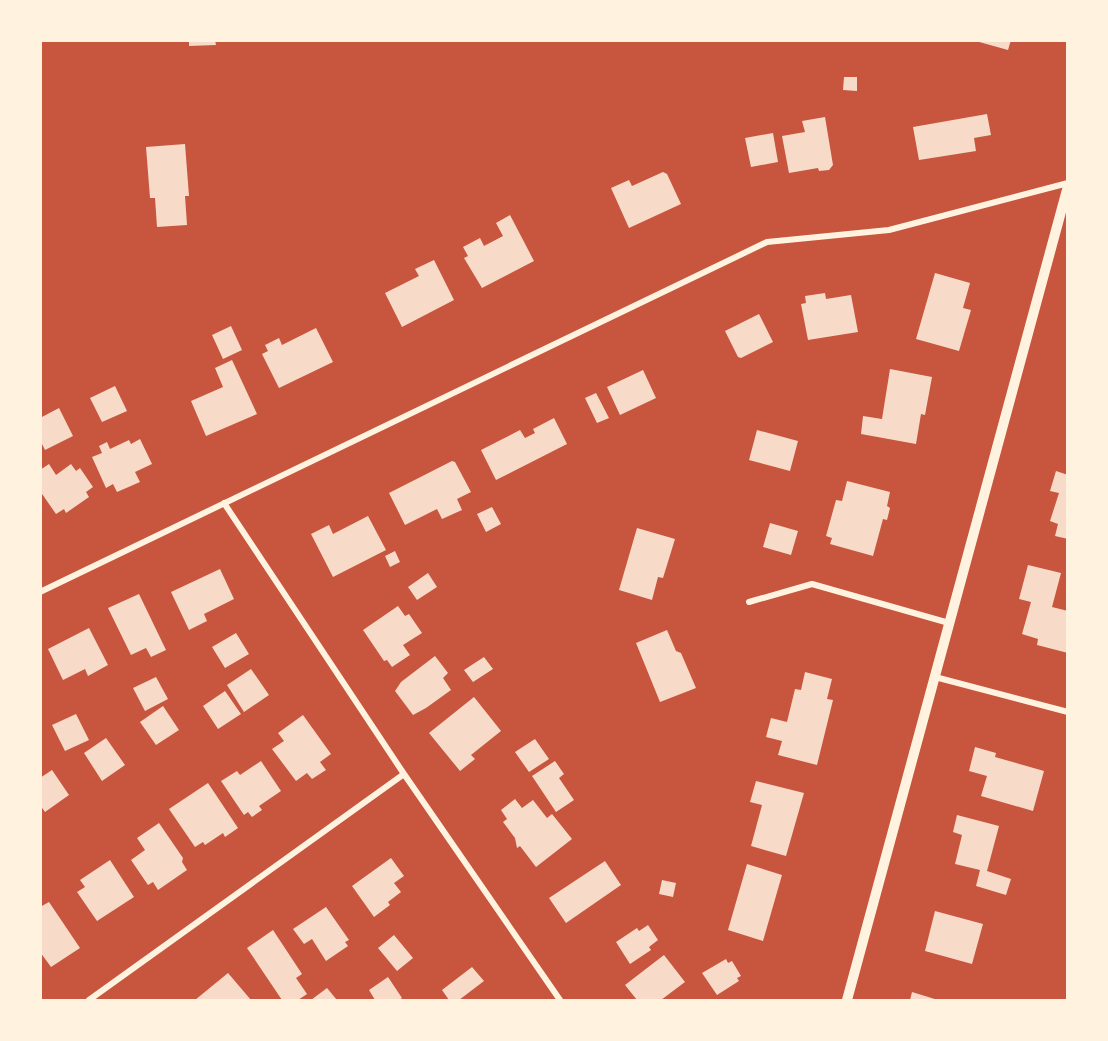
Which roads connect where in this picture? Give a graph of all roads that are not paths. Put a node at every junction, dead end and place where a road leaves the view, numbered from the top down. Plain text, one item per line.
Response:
1 (1068, 184) edge
2 (224, 503) junction
3 (40, 592) edge
4 (749, 602) dead end
5 (949, 623) junction
6 (935, 677) junction
7 (1068, 712) edge
8 (404, 774) junction
9 (89, 1000) edge
10 (560, 1000) edge
11 (847, 1000) edge

1 - 2 street
1 - 5 street
2 - 3 street
2 - 8 street
4 - 5 street
5 - 6 street
6 - 7 street
6 - 11 street
8 - 9 street
8 - 10 street

